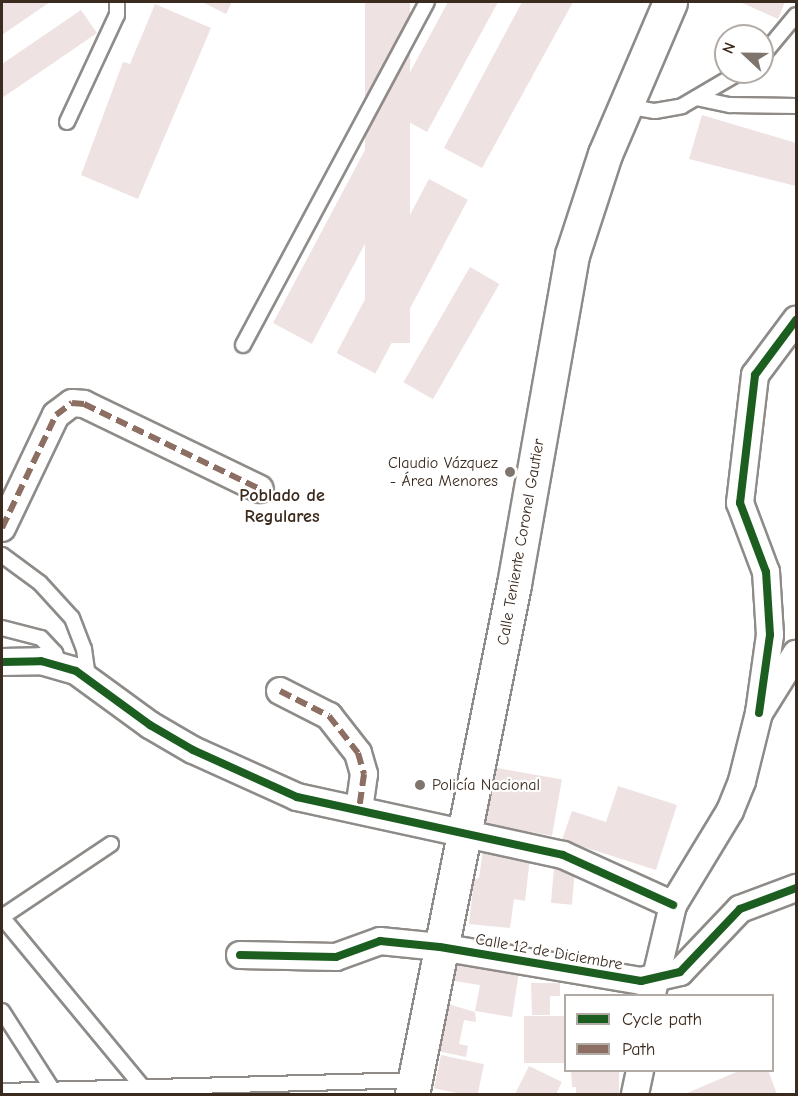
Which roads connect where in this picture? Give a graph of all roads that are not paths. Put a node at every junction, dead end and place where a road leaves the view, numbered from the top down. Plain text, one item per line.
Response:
1 (117, 2) edge
2 (427, 2) edge
3 (670, 2) edge
4 (796, 15) edge
5 (774, 42) edge
6 (720, 84) edge
7 (696, 98) junction
8 (626, 106) junction
9 (796, 106) edge
10 (68, 122) dead end
11 (796, 320) edge
12 (243, 345) dead end
13 (260, 489) dead end
14 (2, 528) edge
15 (2, 555) edge
16 (2, 628) edge
17 (796, 654) edge
18 (2, 662) edge
19 (59, 665) junction
20 (88, 679) junction
21 (280, 691) dead end
22 (759, 713) junction
23 (359, 810) junction
24 (463, 833) junction
25 (111, 844) dead end
26 (796, 888) edge
27 (673, 905) junction
28 (2, 917) edge
29 (440, 947) junction
30 (240, 955) dead end
31 (653, 987) edge
32 (2, 1011) edge
33 (640, 1072) edge
34 (141, 1085) junction
35 (414, 1087) edge
36 (52, 1089) junction
37 (2, 1091) edge
38 (635, 1095) edge

1 - 10 lane
2 - 12 lane
3 - 8 main road, Calle Teniente Coronel Gautier
4 - 5 lane
6 - 7 lane
7 - 8 lane
7 - 9 lane
8 - 24 main road, Calle Teniente Coronel Gautier
11 - 22 street
13 - 14 street
15 - 20 lane
16 - 19 lane
17 - 22 street
18 - 19 street
19 - 20 street
20 - 23 street
21 - 23 street
22 - 27 street
23 - 24 street
24 - 27 street
24 - 29 main road, Calle Teniente Coronel Gautier
25 - 28 lane
26 - 31 street, Calle 12 de Diciembre
27 - 31 street
28 - 34 lane
29 - 30 street, Calle 12 de Diciembre
29 - 31 street, Calle 12 de Diciembre
29 - 35 main road, Calle Teniente Coronel Gautier
32 - 36 lane
33 - 38 street
34 - 35 lane
34 - 36 lane
36 - 37 lane

